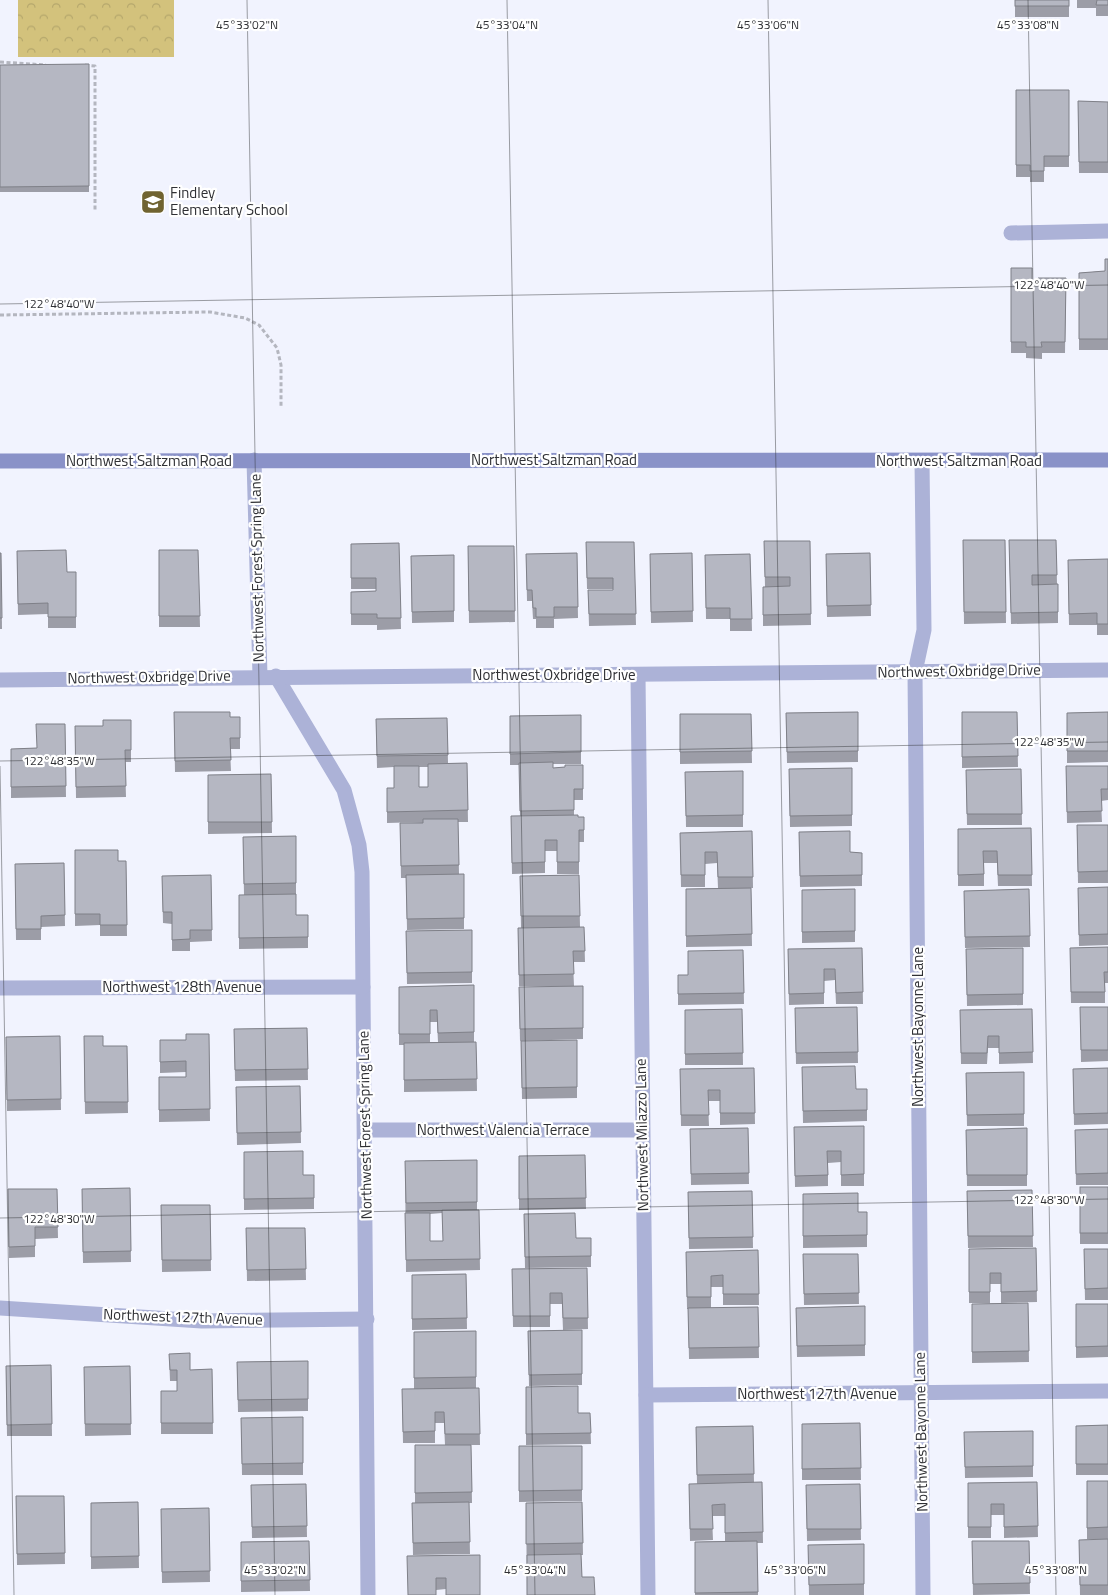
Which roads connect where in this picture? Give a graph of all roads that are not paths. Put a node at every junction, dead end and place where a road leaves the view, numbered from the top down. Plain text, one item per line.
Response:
1 (1108, 231) edge
2 (1011, 233) dead end
3 (254, 460) junction
4 (1108, 460) edge
5 (0, 461) edge
6 (922, 461) junction
7 (1108, 670) edge
8 (915, 672) junction
9 (638, 675) junction
10 (260, 676) junction
11 (276, 676) junction
12 (0, 680) edge
13 (363, 987) junction
14 (0, 988) edge
15 (365, 1130) junction
16 (642, 1130) junction
17 (0, 1308) edge
18 (367, 1319) junction
19 (1108, 1391) edge
20 (921, 1394) junction
21 (646, 1395) junction
22 (368, 1595) edge
23 (648, 1595) edge
24 (923, 1595) edge

1 - 2 street
3 - 5 main road, Northwest Saltzman Road
3 - 6 main road, Northwest Saltzman Road
3 - 10 street, Northwest Forest Spring Lane
4 - 6 main road, Northwest Saltzman Road
6 - 8 street, Northwest Bayonne Lane
7 - 8 street, Northwest Oxbridge Drive
8 - 9 street, Northwest Oxbridge Drive
8 - 20 street, Northwest Bayonne Lane
9 - 11 street, Northwest Oxbridge Drive
9 - 16 street, Northwest Milazzo Lane
10 - 11 street, Northwest Oxbridge Drive
10 - 12 street, Northwest Oxbridge Drive
11 - 13 street, Northwest Forest Spring Lane
13 - 14 street, Northwest 128th Avenue
13 - 15 street, Northwest Forest Spring Lane
15 - 16 street, Northwest Valencia Terrace
15 - 18 street, Northwest Forest Spring Lane
16 - 21 street, Northwest Milazzo Lane
17 - 18 street, Northwest 127th Avenue
18 - 22 street, Northwest Forest Spring Lane
19 - 20 street, Northwest 127th Avenue
20 - 21 street, Northwest 127th Avenue
20 - 24 street, Northwest Bayonne Lane
21 - 23 street, Northwest Milazzo Lane

